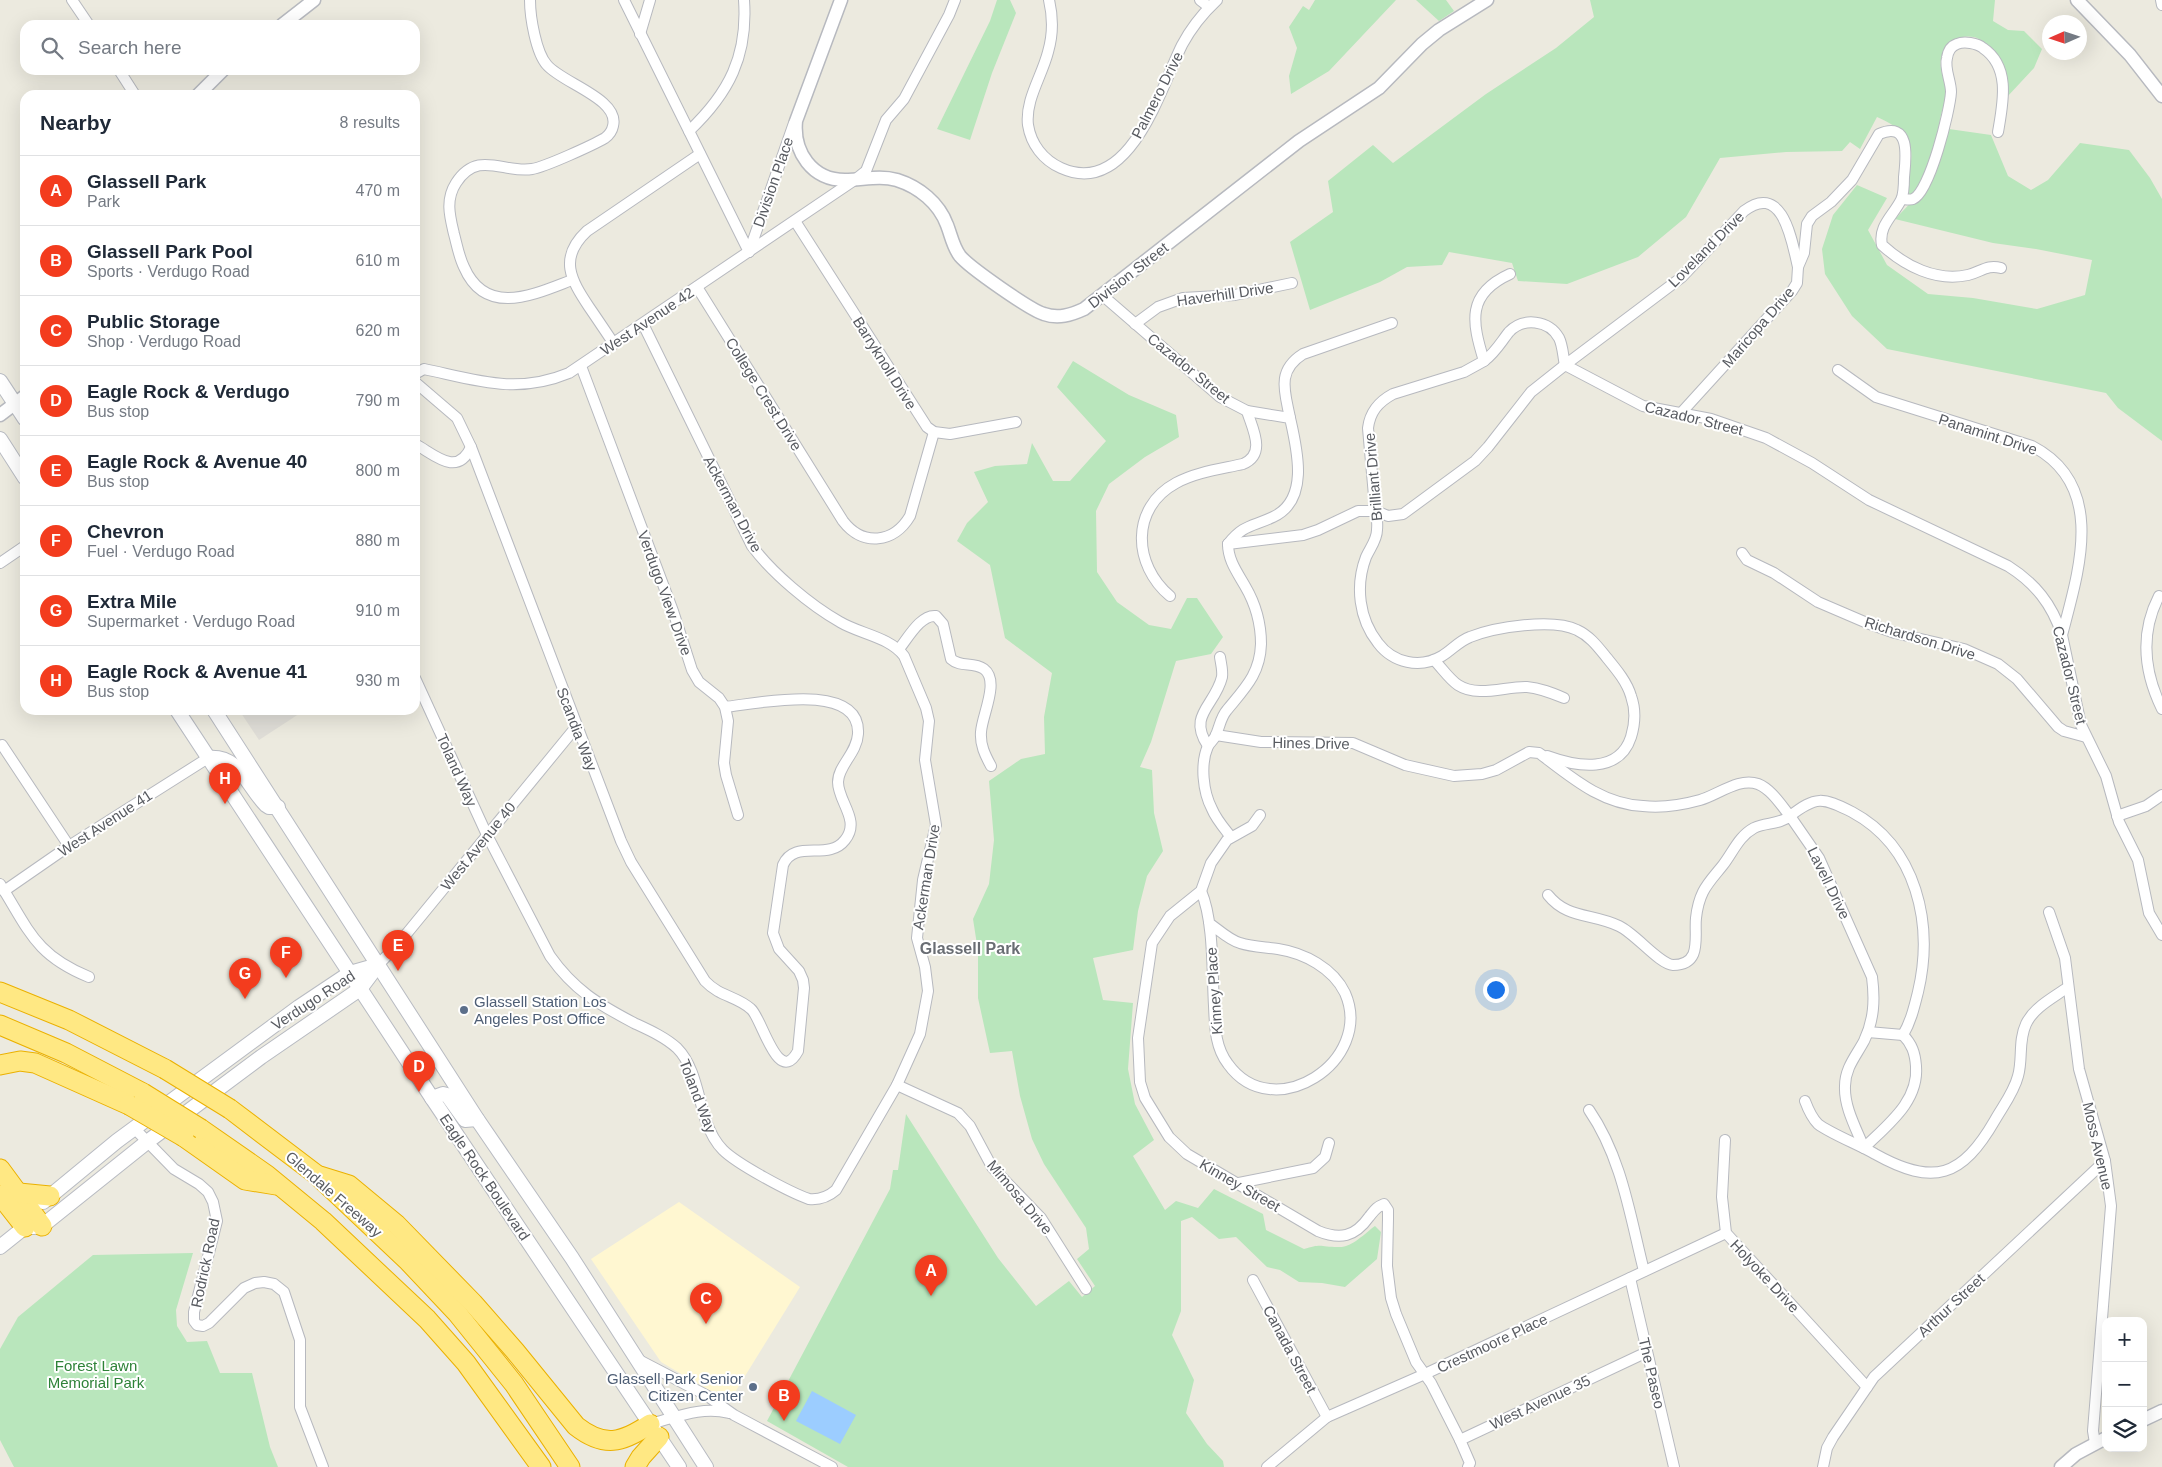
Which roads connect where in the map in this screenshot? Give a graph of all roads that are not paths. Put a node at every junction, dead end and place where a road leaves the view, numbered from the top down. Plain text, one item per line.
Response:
1 (72, 0) edge
2 (314, 0) edge
3 (530, 0) edge
4 (624, 0) edge
5 (650, 0) edge
6 (744, 0) edge
7 (841, 0) edge
8 (955, 0) edge
9 (1049, 0) edge
10 (1200, 0) edge
11 (1487, 0) edge
12 (2076, 0) edge
13 (2161, 0) edge
14 (1213, 4) edge
15 (2162, 5) edge
16 (86, 20) edge
17 (288, 20) edge
18 (640, 34) junction
19 (122, 75) edge
20 (219, 75) edge
21 (132, 90) edge
22 (203, 90) edge
23 (2162, 96) edge
24 (798, 113) junction
25 (689, 131) junction
26 (1998, 132) dead end
27 (700, 154) junction
28 (856, 179) junction
29 (1902, 199) junction
30 (794, 220) junction
31 (749, 252) junction
32 (1798, 267) junction
33 (2001, 268) dead end
34 (1510, 274) dead end
35 (572, 280) junction
36 (1292, 283) dead end
37 (697, 287) junction
38 (1102, 295) junction
39 (1392, 323) dead end
40 (643, 324) junction
41 (1135, 324) junction
42 (614, 344) junction
43 (1484, 361) junction
44 (1565, 365) junction
45 (581, 366) junction
46 (1838, 370) dead end
47 (420, 371) edge
48 (0, 382) edge
49 (420, 386) edge
50 (20, 400) edge
51 (1246, 410) junction
52 (1681, 413) junction
53 (0, 415) edge
54 (1290, 418) junction
55 (1016, 422) dead end
56 (934, 432) junction
57 (0, 439) edge
58 (420, 447) edge
59 (471, 447) junction
60 (20, 470) edge
61 (1376, 512) junction
62 (1228, 544) junction
63 (20, 549) edge
64 (1742, 553) dead end
65 (0, 563) edge
66 (1170, 596) dead end
67 (2159, 596) dead end
68 (2062, 635) junction
69 (899, 649) junction
70 (1220, 658) dead end
71 (1434, 660) junction
72 (420, 689) edge
73 (1564, 698) dead end
74 (725, 707) junction
75 (2162, 709) edge
76 (179, 715) edge
77 (217, 715) edge
78 (576, 727) junction
79 (1216, 735) junction
80 (2086, 737) junction
81 (2, 745) dead end
82 (1208, 746) junction
83 (1539, 753) junction
84 (208, 758) junction
85 (990, 766) dead end
86 (2162, 795) edge
87 (278, 807) junction
88 (738, 815) dead end
89 (1260, 815) dead end
90 (1790, 816) junction
91 (2117, 816) junction
92 (487, 835) junction
93 (1231, 837) junction
94 (69, 846) junction
95 (2, 888) edge
96 (1201, 891) junction
97 (1548, 894) dead end
98 (2049, 912) dead end
99 (1209, 923) junction
100 (2162, 935) edge
101 (378, 965) junction
102 (350, 973) junction
103 (89, 977) dead end
104 (2068, 987) junction
105 (360, 989) junction
106 (0, 992) edge
107 (0, 1025) edge
108 (1868, 1032) junction
109 (1903, 1035) junction
110 (0, 1065) edge
111 (897, 1085) junction
112 (432, 1098) junction
113 (136, 1099) junction
114 (1805, 1101) dead end
115 (1589, 1110) dead end
116 (478, 1119) junction
117 (135, 1129) junction
118 (1725, 1140) dead end
119 (147, 1142) junction
120 (1329, 1143) dead end
121 (1864, 1148) junction
122 (2105, 1161) junction
123 (0, 1169) edge
124 (317, 1175) junction
125 (1239, 1183) junction
126 (19, 1194) junction
127 (0, 1195) edge
128 (50, 1196) junction
129 (33, 1222) junction
130 (1726, 1233) junction
131 (0, 1247) edge
132 (1644, 1272) junction
133 (1630, 1278) junction
134 (1253, 1280) dead end
135 (1086, 1288) dead end
136 (1647, 1352) junction
137 (636, 1358) junction
138 (1425, 1374) junction
139 (1867, 1386) junction
140 (2162, 1411) edge
141 (734, 1415) junction
142 (1327, 1417) junction
143 (674, 1418) junction
144 (2147, 1418) edge
145 (655, 1431) junction
146 (1460, 1440) junction
147 (2100, 1440) edge
148 (1672, 1465) edge
149 (323, 1467) edge
150 (541, 1467) edge
151 (570, 1467) edge
152 (635, 1467) edge
153 (679, 1467) edge
154 (706, 1467) edge
155 (832, 1467) edge
156 (1267, 1467) edge
157 (1468, 1467) edge
158 (1823, 1467) edge
159 (2061, 1467) edge

1 - 16 street
2 - 17 street
3 - 35 street
4 - 18 street
5 - 18 street
6 - 25 street
7 - 24 street, Division Street
8 - 28 street
9 - 14 street, Palmero Drive
10 - 14 street
11 - 38 street, Division Street
12 - 23 street
13 - 15 street
18 - 25 street
19 - 21 street
20 - 22 street
24 - 28 street, Division Street
24 - 31 street, Division Place
25 - 27 street
26 - 29 street
27 - 31 street
27 - 35 street
28 - 30 street, West Avenue 42
28 - 38 street, Division Street
29 - 32 street, Maricopa Drive
29 - 33 street, Maricopa Drive
30 - 31 street, West Avenue 42
30 - 56 street, Barryknoll Drive
31 - 37 street, West Avenue 42
32 - 44 street, Loveland Drive
32 - 52 street, Maricopa Drive
34 - 43 street
35 - 42 street
36 - 41 street, Haverhill Drive
37 - 40 street, West Avenue 42
37 - 56 street, College Crest Drive
38 - 41 street, Cazador Street
39 - 54 street
40 - 42 street, West Avenue 42
40 - 69 street, Ackerman Drive
41 - 51 street, Cazador Street
42 - 45 street, West Avenue 42
43 - 44 street, Brilliant Drive
43 - 61 street, Brilliant Drive
44 - 52 street, Cazador Street
44 - 61 street
45 - 47 street, West Avenue 42
45 - 74 street, Verdugo View Drive
46 - 68 street, Panamint Drive
48 - 50 main road
49 - 59 street, Scandia Way
50 - 53 street
51 - 54 street, Cazador Street
51 - 66 street
52 - 68 street, Cazador Street
54 - 62 street
55 - 56 street
57 - 60 main road
58 - 59 street
59 - 78 street, Scandia Way
61 - 62 street
61 - 71 street, Brilliant Drive
62 - 79 street
63 - 65 street
64 - 80 street, Richardson Drive
67 - 75 street
68 - 80 street, Cazador Street
69 - 85 street
69 - 111 street, Ackerman Drive
70 - 82 street
71 - 73 street
71 - 83 street, Brilliant Drive
72 - 92 street, Toland Way
74 - 78 street, Scandia Way
74 - 88 street
76 - 84 main road, Eagle Rock Boulevard
77 - 87 main road, Eagle Rock Boulevard
78 - 92 street, West Avenue 40
79 - 82 street
79 - 83 street, Hines Drive
80 - 91 street, Cazador Street
81 - 94 street
82 - 93 street
83 - 90 street, Lavell Drive
84 - 87 main road
84 - 94 street, West Avenue 41
84 - 102 main road, Eagle Rock Boulevard
86 - 91 street
87 - 101 main road, Eagle Rock Boulevard
89 - 93 street
90 - 97 street
90 - 108 street, Lavell Drive
90 - 109 street
91 - 100 street, Cazador Street
92 - 101 street, West Avenue 40
92 - 111 street, Toland Way
93 - 96 street
94 - 95 street, West Avenue 41
95 - 103 street
96 - 99 street, Kinney Place
96 - 125 street, Kinney Street
98 - 104 street, Moss Avenue
99 - 99 street, Kinney Place
101 - 102 main road, Verdugo Road
101 - 105 main road, Verdugo Road
101 - 116 main road, Eagle Rock Boulevard
102 - 105 main road, Eagle Rock Boulevard
102 - 117 main road, Verdugo Road
104 - 121 street
104 - 122 street, Moss Avenue
105 - 112 main road, Eagle Rock Boulevard
105 - 119 main road, Verdugo Road
106 - 124 highway, Glendale Freeway, bridge
107 - 113 highway
108 - 109 street
108 - 121 street, Lavell Drive
109 - 121 street
110 - 113 highway
111 - 135 street, Mimosa Drive
112 - 116 main road
112 - 145 main road, Eagle Rock Boulevard
113 - 150 highway, Glendale Freeway, bridge
114 - 121 street
115 - 132 street
116 - 137 main road, Eagle Rock Boulevard
117 - 119 street, Rodrick Road
117 - 128 main road, Verdugo Road
118 - 130 street, Holyoke Drive
119 - 129 main road, Verdugo Road
119 - 149 street, Rodrick Road
120 - 125 street
122 - 139 street, Arthur Street
122 - 147 street, Moss Avenue
123 - 126 highway
124 - 145 highway
124 - 151 highway, Glendale Freeway
125 - 138 street, Kinney Street
126 - 128 highway
126 - 129 highway
127 - 129 highway
128 - 129 main road, Verdugo Road
129 - 131 main road, Verdugo Road
130 - 132 street, Crestmoore Place
130 - 139 street, Holyoke Drive
132 - 133 street, Crestmoore Place
133 - 136 street, The Paseo
133 - 138 street, Crestmoore Place
134 - 142 street, Canada Street
136 - 146 street, West Avenue 35
136 - 148 street, The Paseo
137 - 141 street
137 - 143 main road, Eagle Rock Boulevard
138 - 142 street, Crestmoore Place
138 - 146 street, Kinney Street
139 - 158 street, Arthur Street
140 - 144 street
141 - 143 street
141 - 155 street
142 - 156 street, Crestmoore Place
143 - 145 street
143 - 145 street
143 - 154 main road, Eagle Rock Boulevard
145 - 152 highway
145 - 153 main road, Eagle Rock Boulevard
146 - 157 street
147 - 159 street

